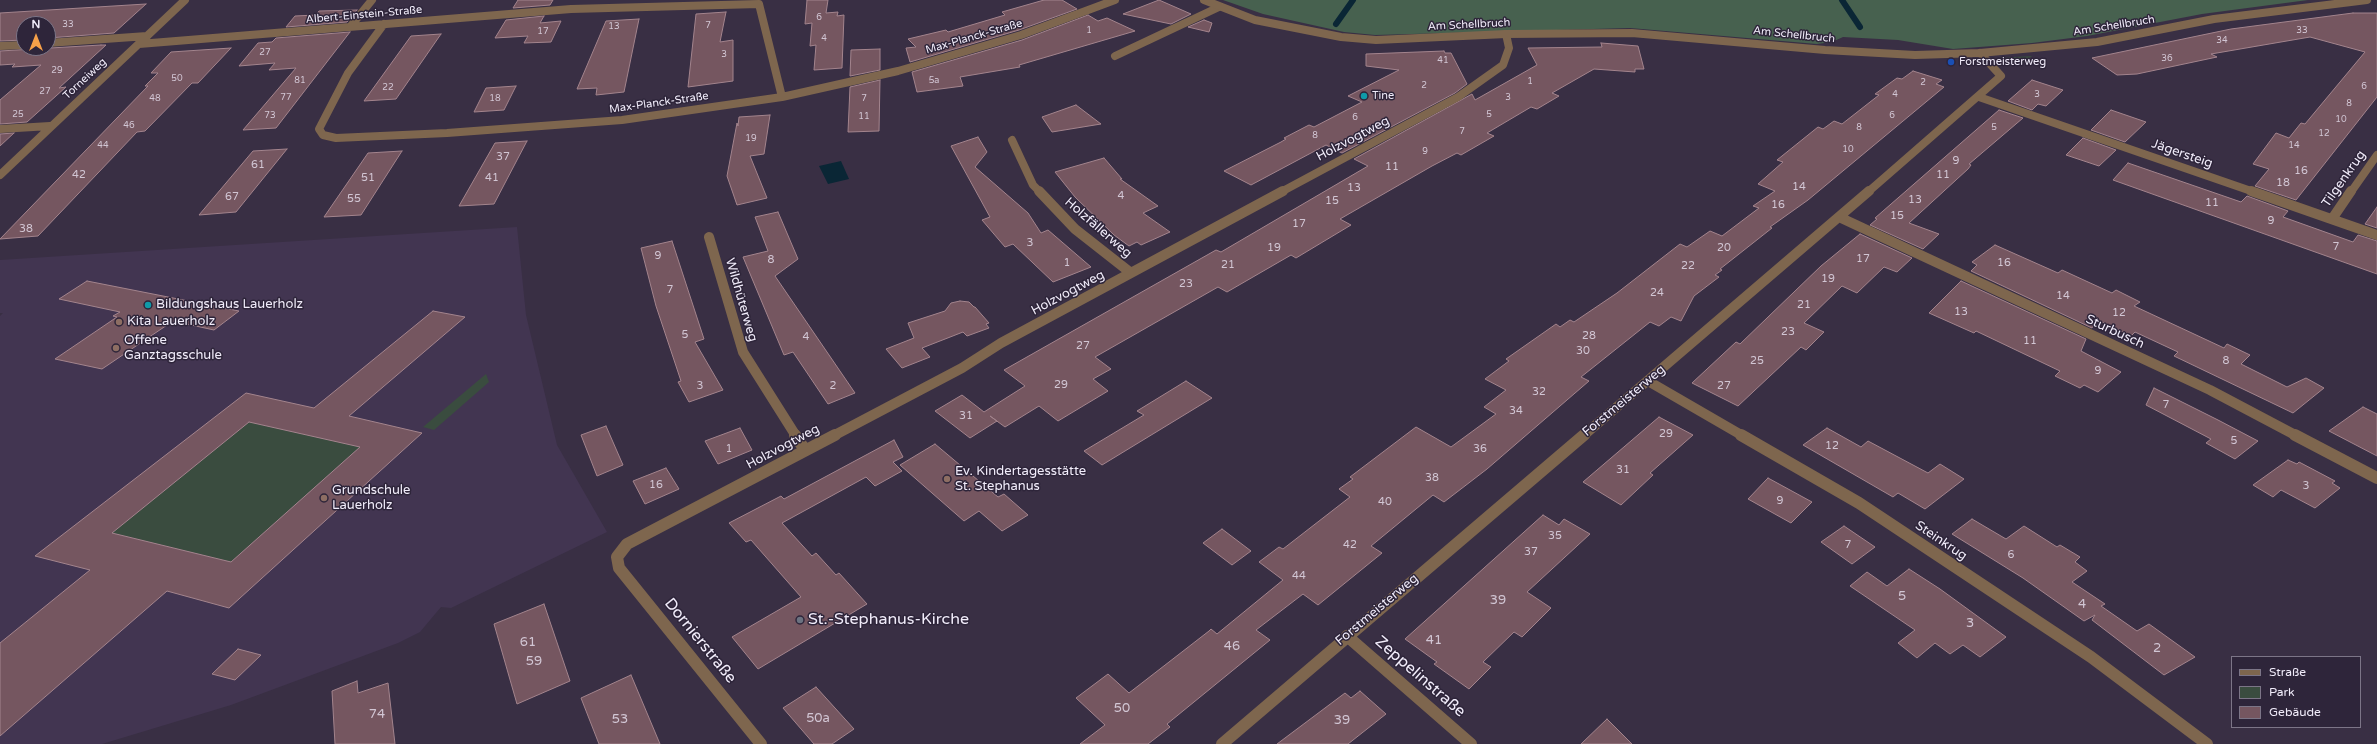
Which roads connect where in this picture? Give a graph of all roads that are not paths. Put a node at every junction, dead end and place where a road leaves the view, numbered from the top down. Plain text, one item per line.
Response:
1 (185, 0) edge
2 (372, 0) edge
3 (576, 0) edge
4 (1115, 0) edge
5 (1204, 0) edge
6 (2367, 0) edge
7 (760, 2) edge
8 (1219, 7) junction
9 (571, 10) junction
10 (384, 24) junction
11 (350, 27) junction
12 (1506, 34) junction
13 (147, 36) junction
14 (56, 42) edge
15 (139, 44) junction
16 (16, 45) edge
17 (0, 46) edge
18 (1980, 53) junction
19 (1115, 56) dead end
20 (782, 97) junction
21 (1979, 97) junction
22 (50, 126) junction
23 (0, 129) edge
24 (1012, 140) dead end
25 (2377, 155) edge
26 (0, 175) edge
27 (1839, 217) junction
28 (2332, 219) junction
29 (2377, 235) edge
30 (709, 237) dead end
31 (1132, 273) junction
32 (1648, 381) junction
33 (804, 450) junction
34 (2377, 478) edge
35 (617, 557) joint
36 (1347, 636) junction
37 (761, 744) edge
38 (1222, 744) edge
39 (1471, 744) edge
40 (2207, 744) edge

1 - 13 street, Torneiweg
2 - 11 street
3 - 9 street
4 - 20 street, Max-Planck-Straße
5 - 8 street, Am Schellbruch
6 - 18 street, Am Schellbruch
7 - 9 street, Albert-Einstein-Straße
7 - 20 street, Albert-Einstein-Straße
8 - 12 street, Am Schellbruch
8 - 19 street
9 - 10 street, Albert-Einstein-Straße
10 - 11 street, Albert-Einstein-Straße
10 - 20 street, Max-Planck-Straße
11 - 15 street, Albert-Einstein-Straße
12 - 18 street, Am Schellbruch
12 - 31 street, Holzvogtweg
13 - 14 street
13 - 15 street, Torneiweg
15 - 22 street, Torneiweg
16 - 17 street
18 - 21 street, Forstmeisterweg
21 - 27 street, Forstmeisterweg
21 - 28 street, Jägersteig
22 - 23 street
22 - 26 street, Torneiweg
24 - 31 street, Holzfällerweg
25 - 28 street, Tilgenkrug
27 - 32 street, Forstmeisterweg
27 - 34 street, Sturbusch
28 - 29 street, Jägersteig
30 - 33 street, Wildhüterweg
31 - 33 street, Holzvogtweg
32 - 36 street, Forstmeisterweg
32 - 40 street, Steinkrug
33 - 35 street, Holzvogtweg
35 - 37 street, Dornierstraße
36 - 38 street, Forstmeisterweg
36 - 39 street, Zeppelinstraße

